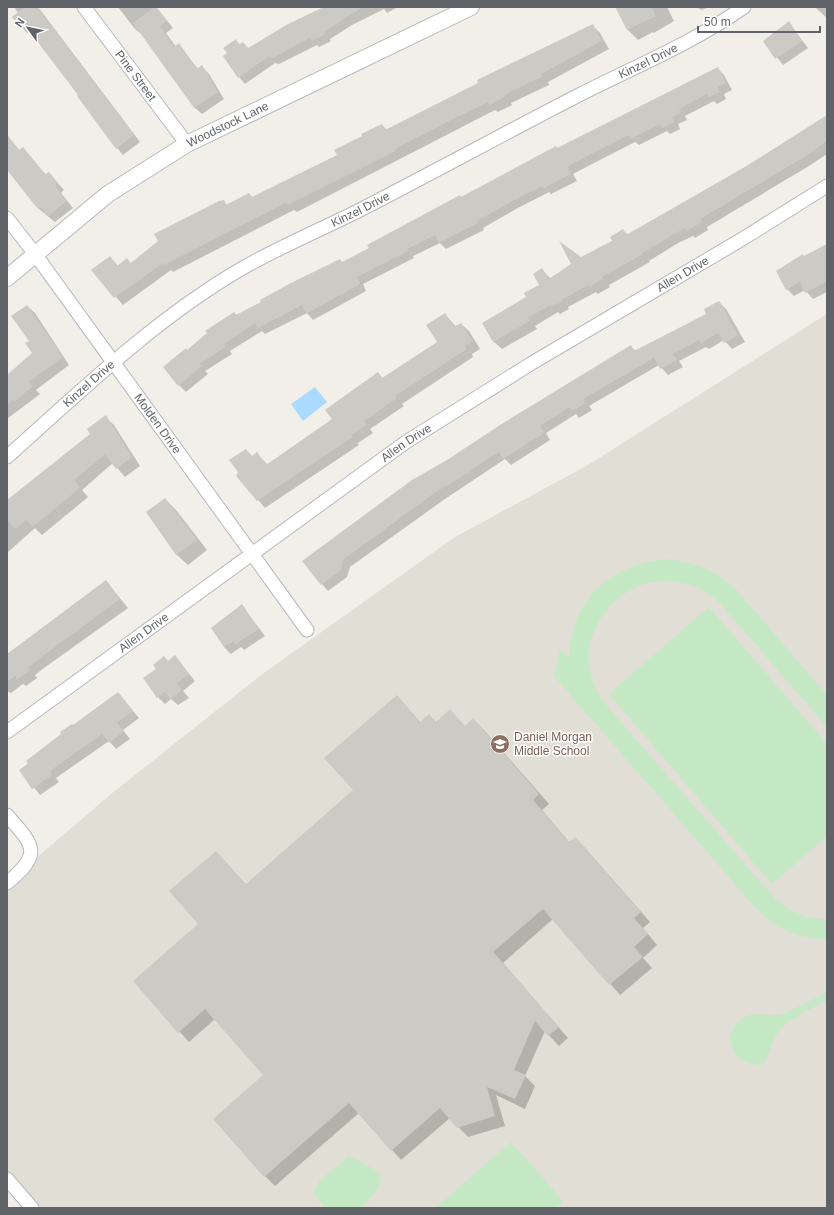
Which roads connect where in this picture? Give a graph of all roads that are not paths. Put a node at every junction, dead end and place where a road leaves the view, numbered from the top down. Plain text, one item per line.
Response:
1 (84, 7) edge
2 (471, 7) edge
3 (744, 7) edge
4 (187, 144) junction
5 (827, 186) edge
6 (7, 218) edge
7 (35, 254) junction
8 (7, 278) edge
9 (114, 362) junction
10 (7, 457) edge
11 (253, 553) junction
12 (307, 630) dead end
13 (7, 732) edge
14 (7, 815) edge
15 (7, 883) edge
16 (7, 1179) edge
17 (32, 1208) edge

1 - 4 street, Pine Street
2 - 4 street, Woodstock Lane
3 - 9 street, Kinzel Drive
4 - 7 street, Woodstock Lane
5 - 11 street, Allen Drive
6 - 7 street, Molden Drive
7 - 8 street, Woodstock Lane
7 - 9 street, Molden Drive
9 - 10 street, Kinzel Drive
9 - 11 street, Molden Drive
11 - 12 street, Molden Drive
11 - 13 street, Allen Drive
14 - 15 street
16 - 17 street

